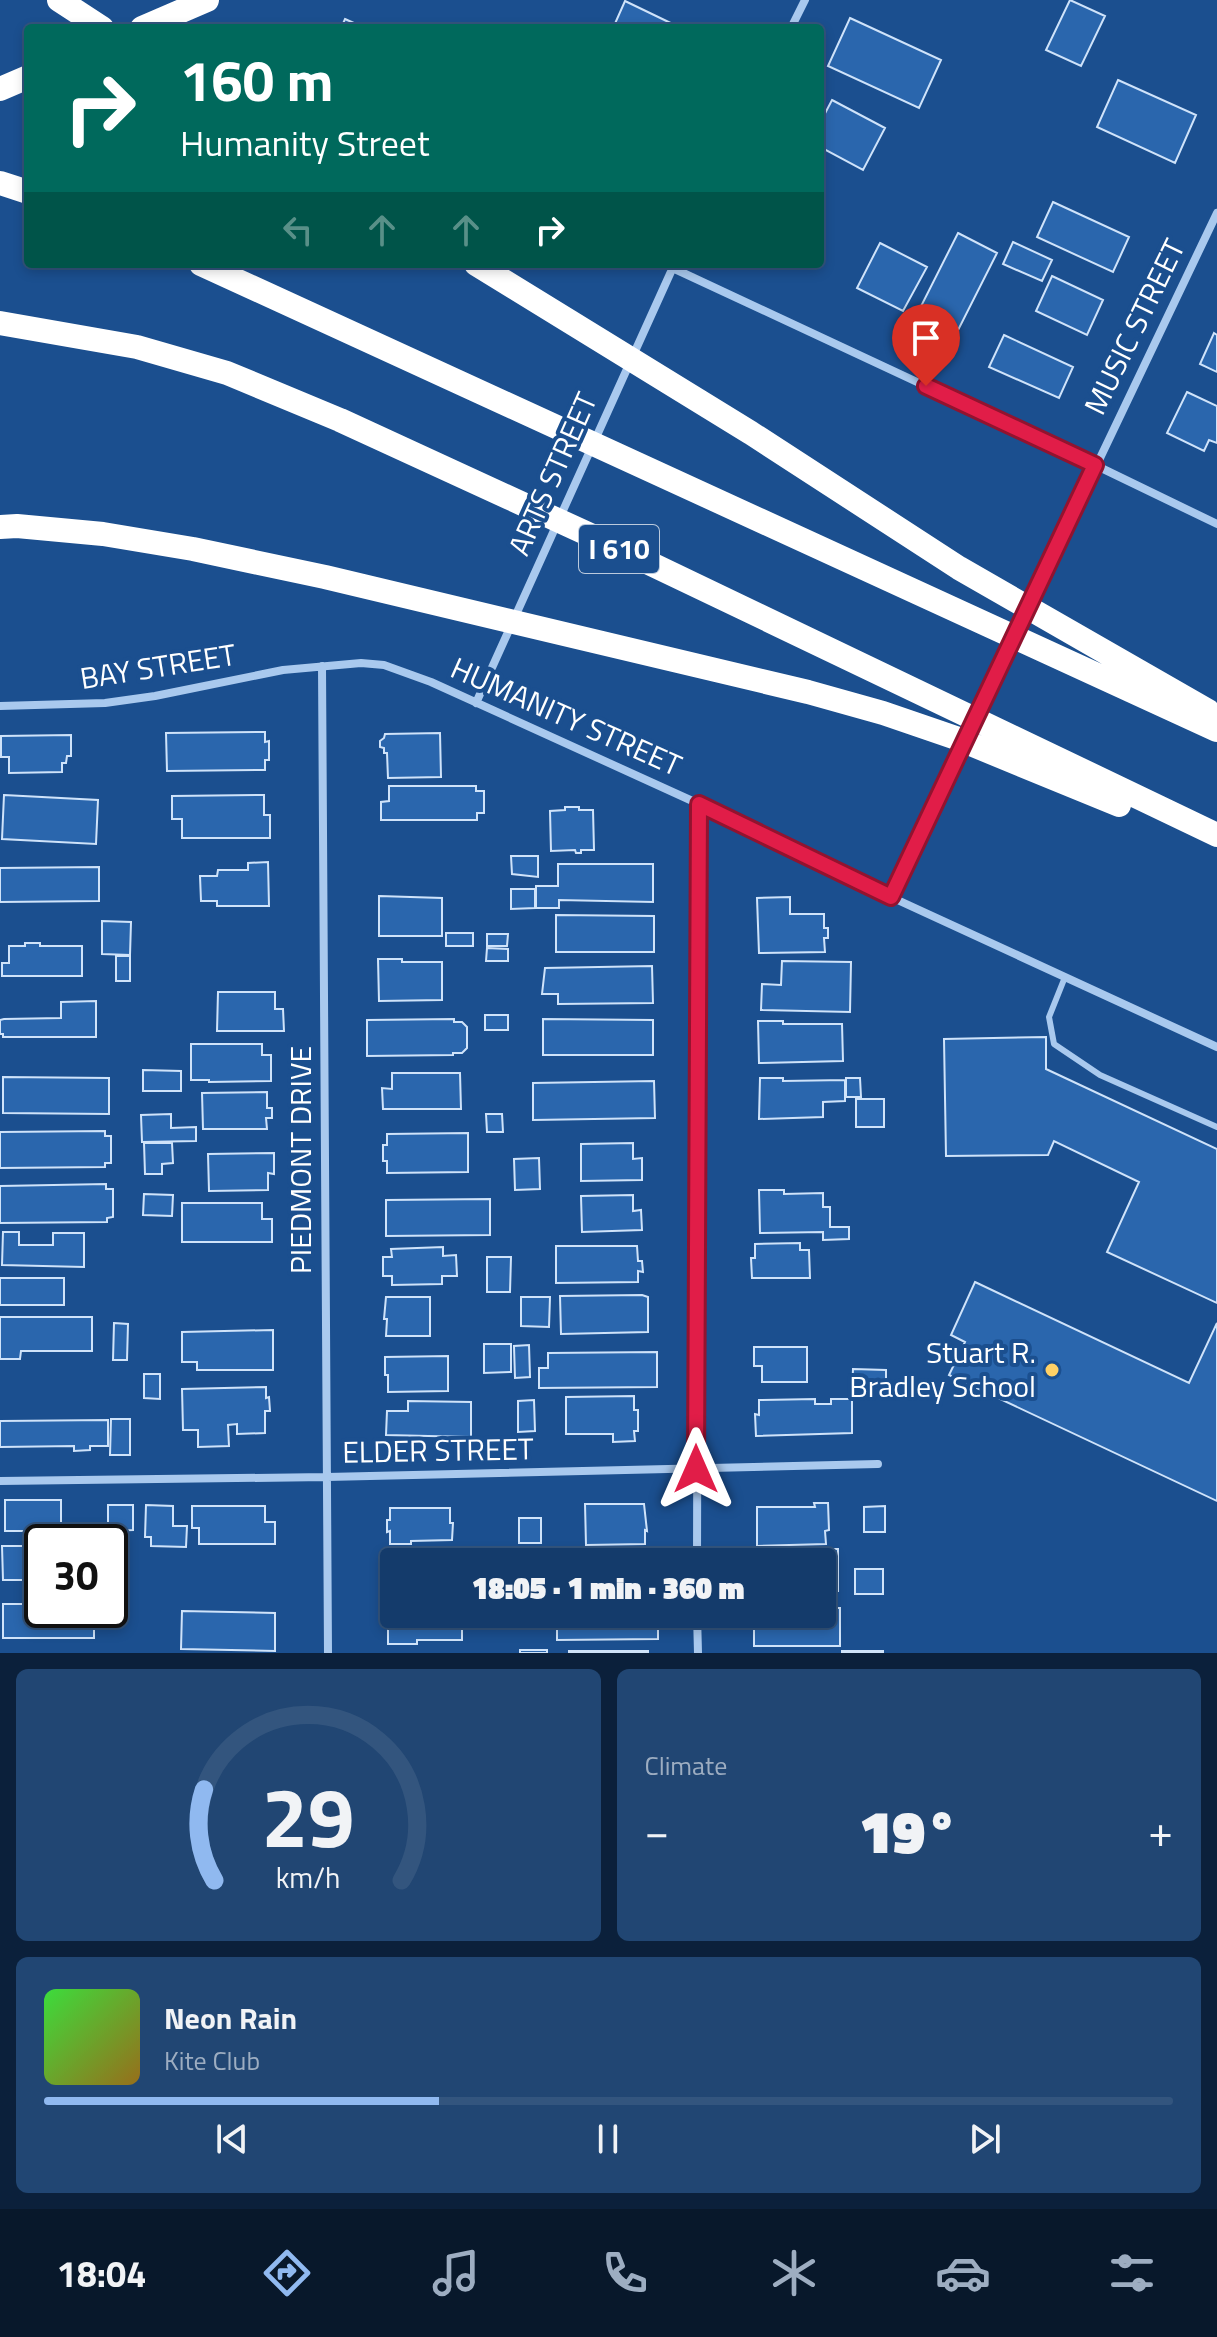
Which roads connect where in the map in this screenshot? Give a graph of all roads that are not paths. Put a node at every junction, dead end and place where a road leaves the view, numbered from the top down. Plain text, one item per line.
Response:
1 (59, 0) edge
2 (207, 0) edge
3 (805, 0) edge
4 (96, 24) edge
5 (151, 24) edge
6 (793, 24) edge
7 (24, 79) edge
8 (0, 89) edge
9 (0, 183) edge
10 (24, 191) edge
11 (1217, 213) edge
12 (210, 268) edge
13 (483, 268) edge
14 (669, 268) edge
15 (676, 268) edge
16 (0, 323) edge
17 (1095, 465) junction
18 (1217, 524) edge
19 (0, 527) edge
20 (1014, 638) junction
21 (322, 666) junction
22 (476, 703) junction
23 (0, 706) edge
24 (1217, 716) edge
25 (973, 724) dead end
26 (1217, 730) edge
27 (966, 739) dead end
28 (699, 804) junction
29 (1217, 835) edge
30 (1217, 846) edge
31 (891, 897) junction
32 (1065, 977) junction
33 (1217, 1047) edge
34 (1217, 1127) edge
35 (878, 1464) dead end
36 (696, 1469) junction
37 (327, 1477) junction
38 (0, 1481) edge
39 (697, 1548) edge
40 (697, 1628) edge
41 (328, 1653) edge
42 (698, 1653) edge

1 - 4 highway
2 - 5 highway
3 - 6 street
7 - 8 highway
9 - 10 highway
11 - 17 street, MUSIC STREET
12 - 20 highway, I 610, bridge
13 - 24 highway, bridge
14 - 22 street, ARTS STREET
15 - 17 street
16 - 29 highway, I 610, bridge
17 - 18 street
17 - 20 street, MUSIC STREET
19 - 30 highway, bridge
20 - 25 street, MUSIC STREET
20 - 26 highway, I 610, bridge
21 - 22 street, HUMANITY STREET
21 - 23 street, BAY STREET
21 - 37 street, PIEDMONT DRIVE
22 - 28 street, HUMANITY STREET
27 - 31 street
28 - 31 street, HUMANITY STREET
28 - 36 street
31 - 32 street, HUMANITY STREET
32 - 33 street, HUMANITY STREET
32 - 34 lane
35 - 36 street, ELDER STREET
36 - 37 street, ELDER STREET
36 - 39 street
37 - 38 street, ELDER STREET
37 - 41 street, PIEDMONT DRIVE
40 - 42 street

